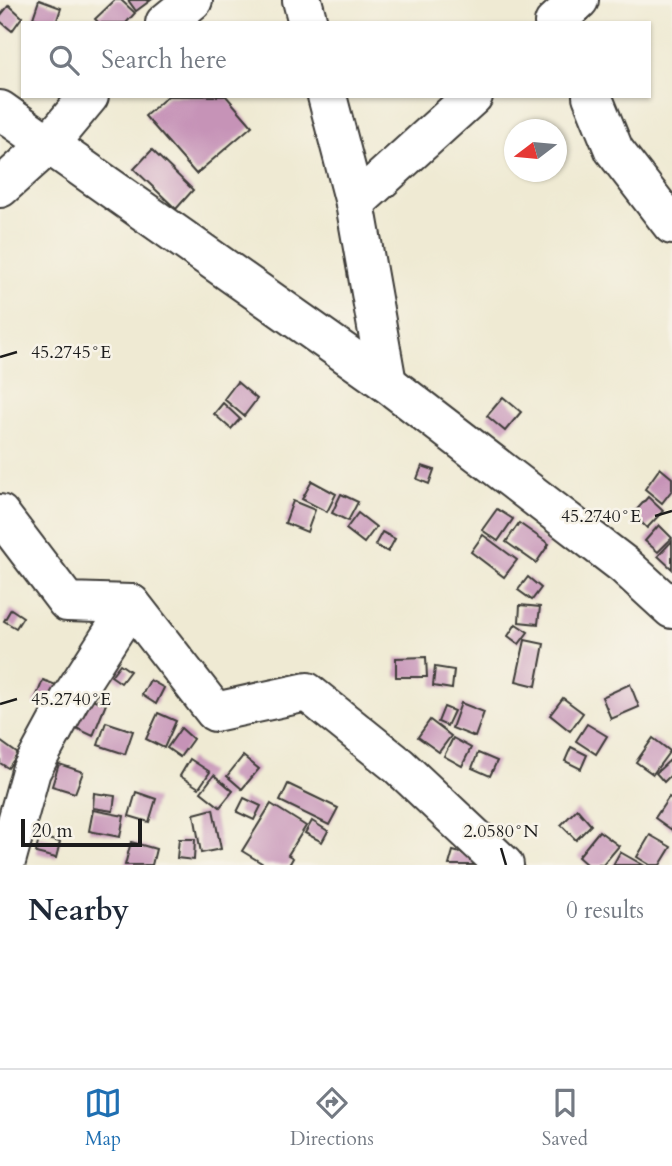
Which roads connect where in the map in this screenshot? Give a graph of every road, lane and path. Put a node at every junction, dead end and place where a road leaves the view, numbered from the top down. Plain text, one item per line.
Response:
1 (193, 0) edge
2 (302, 0) edge
3 (579, 0) edge
4 (587, 0) edge
5 (167, 21) edge
6 (307, 21) edge
7 (556, 21) edge
8 (587, 21) edge
9 (87, 98) edge
10 (328, 98) edge
11 (471, 98) edge
12 (593, 98) edge
13 (0, 110) edge
14 (48, 145) junction
15 (0, 188) edge
16 (355, 203) junction
17 (672, 225) edge
18 (387, 383) junction
19 (0, 514) edge
20 (131, 604) junction
21 (672, 609) edge
22 (5, 865) edge
23 (504, 865) edge

1 - 5 street
2 - 6 street
3 - 7 street
4 - 8 street
9 - 14 street
10 - 16 street
11 - 16 street
12 - 17 street
13 - 14 street
14 - 15 street
14 - 18 street
16 - 18 street
18 - 21 street
19 - 20 street
20 - 22 street
20 - 23 street

